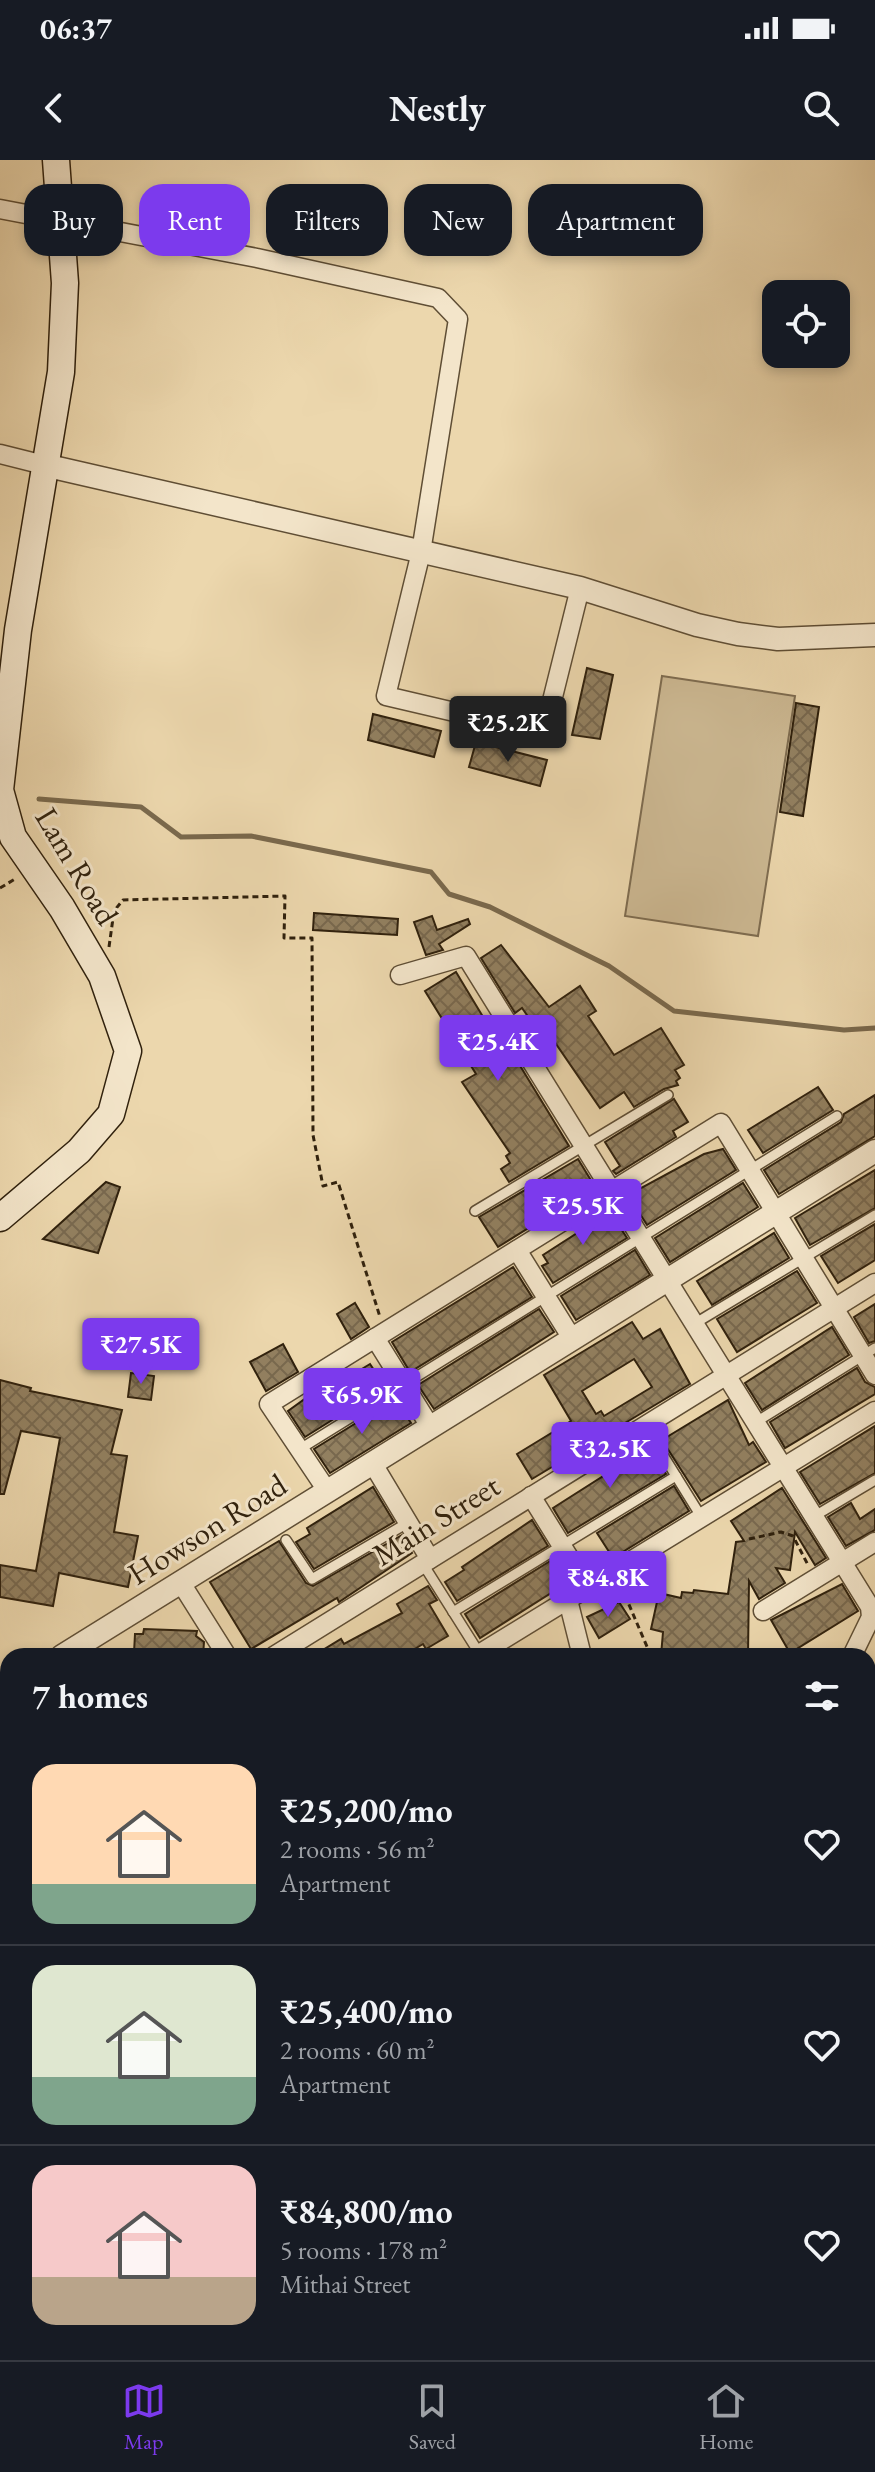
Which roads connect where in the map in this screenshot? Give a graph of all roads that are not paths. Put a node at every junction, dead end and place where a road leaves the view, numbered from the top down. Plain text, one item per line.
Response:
1 (56, 160) edge
2 (57, 184) edge
3 (0, 209) edge
4 (24, 214) edge
5 (123, 234) edge
6 (62, 256) edge
7 (0, 454) edge
8 (44, 465) junction
9 (421, 552) junction
10 (580, 588) junction
11 (9, 628) edge
12 (875, 635) edge
13 (400, 975) dead end
14 (668, 1095) dead end
15 (837, 1116) dead end
16 (584, 1147) junction
17 (875, 1151) edge
18 (750, 1170) junction
19 (611, 1191) junction
20 (475, 1211) dead end
21 (777, 1214) junction
22 (875, 1215) edge
23 (0, 1218) edge
24 (640, 1238) junction
25 (517, 1250) junction
26 (804, 1258) junction
27 (668, 1281) junction
28 (875, 1283) edge
29 (546, 1297) junction
30 (834, 1308) junction
31 (694, 1324) junction
32 (380, 1335) junction
33 (573, 1340) junction
34 (869, 1352) edge
35 (726, 1375) junction
36 (875, 1375) edge
37 (404, 1385) junction
38 (875, 1411) edge
39 (755, 1423) junction
40 (645, 1426) junction
41 (431, 1428) junction
42 (299, 1450) junction
43 (373, 1464) junction
44 (783, 1467) junction
45 (676, 1476) junction
46 (875, 1480) edge
47 (328, 1492) junction
48 (531, 1496) junction
49 (813, 1517) junction
50 (702, 1518) junction
51 (409, 1522) junction
52 (286, 1540) dead end
53 (875, 1542) edge
54 (562, 1546) junction
55 (427, 1561) junction
56 (841, 1563) junction
57 (181, 1583) junction
58 (588, 1588) junction
59 (568, 1600) junction
60 (763, 1611) dead end
61 (453, 1612) junction
62 (873, 1616) edge
63 (75, 1648) edge
64 (222, 1648) edge
65 (287, 1648) edge
66 (475, 1648) edge
67 (490, 1648) edge
68 (580, 1648) edge
69 (856, 1648) edge

1 - 2 main road, Lam Road
3 - 4 street
5 - 9 street
6 - 8 main road, Lam Road
7 - 8 street
8 - 9 street
8 - 11 main road, Lam Road
9 - 10 street
9 - 10 street
10 - 12 street
11 - 23 main road, Lam Road
13 - 16 street
14 - 16 lane
15 - 18 lane
16 - 19 street
16 - 20 lane
17 - 21 street, Howson Road
18 - 19 street
18 - 21 street
18 - 24 lane
19 - 24 street
19 - 25 street
21 - 26 street
21 - 27 street, Howson Road
22 - 26 lane
24 - 27 street
24 - 29 lane
25 - 29 street
25 - 32 street
26 - 30 street
26 - 31 lane
27 - 31 street
27 - 33 street, Howson Road
28 - 30 street, Main Street
29 - 33 street
29 - 37 lane
30 - 34 street
30 - 35 street, Main Street
31 - 35 street
32 - 37 street
32 - 42 street
33 - 41 street, Howson Road
34 - 36 street
34 - 39 lane
35 - 39 street
35 - 40 street, Main Street
37 - 41 street
37 - 42 lane
38 - 44 street
39 - 44 street
40 - 45 lane
40 - 48 street, Main Street
41 - 43 street, Howson Road
42 - 47 street
43 - 47 street, Howson Road
43 - 51 street
44 - 49 street
44 - 50 street
45 - 50 lane
45 - 54 lane
46 - 49 lane
47 - 57 street, Howson Road
48 - 54 street
48 - 55 street, Main Street
49 - 56 street
50 - 58 street
51 - 52 lane
51 - 55 street
53 - 56 street
54 - 58 street
54 - 61 lane
55 - 61 lane
55 - 65 street, Main Street
56 - 60 street
56 - 62 street
57 - 63 street, Howson Road
57 - 64 street
58 - 59 street
59 - 67 street
59 - 68 street
61 - 66 lane
62 - 69 street

